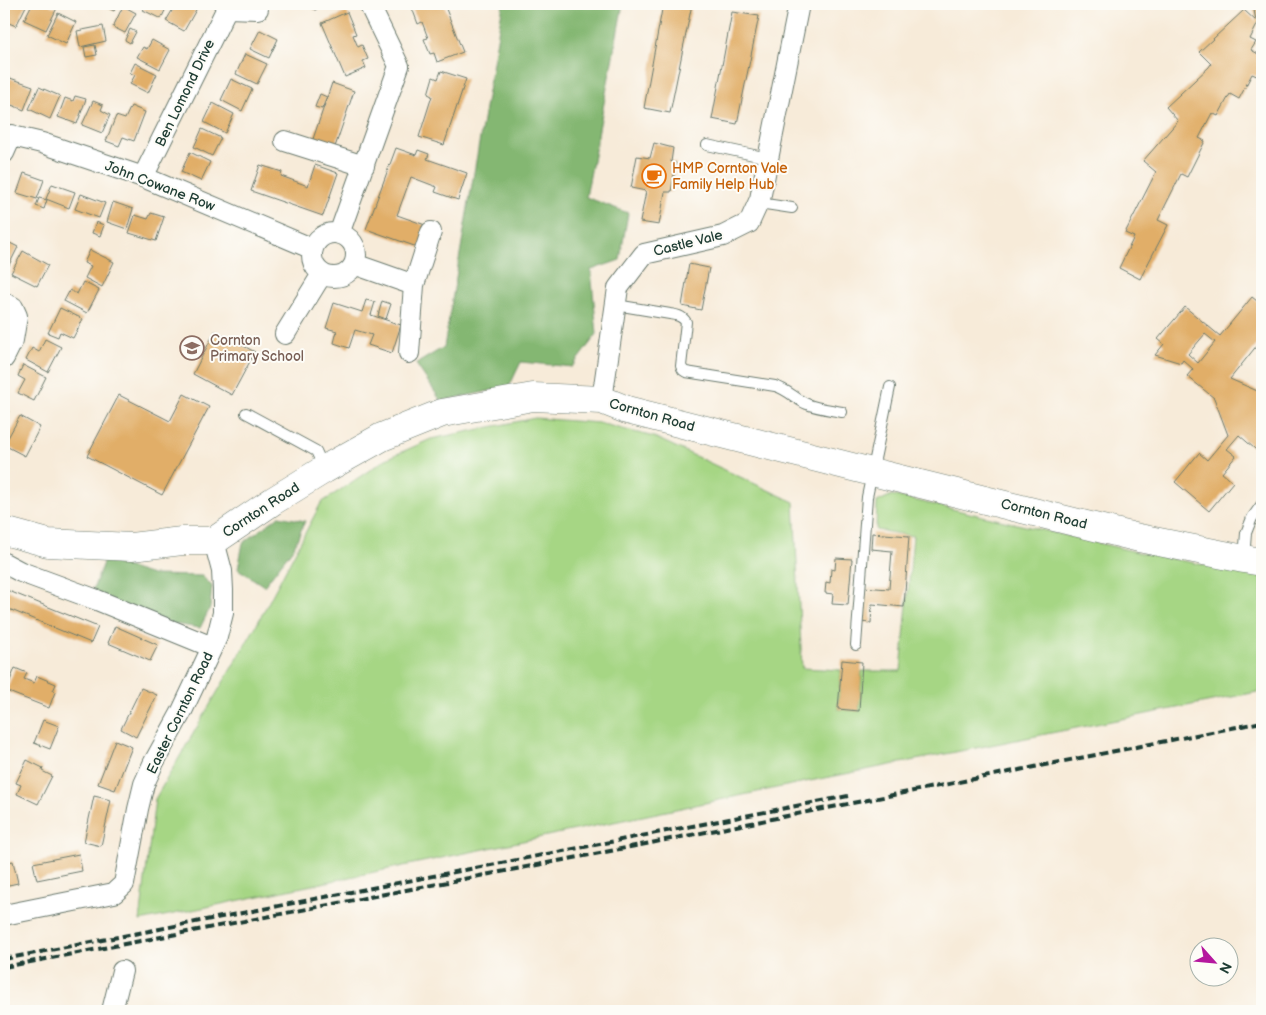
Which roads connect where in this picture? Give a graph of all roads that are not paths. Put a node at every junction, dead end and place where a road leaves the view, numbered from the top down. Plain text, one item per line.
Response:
1 (369, 4) edge
2 (799, 4) edge
3 (226, 6) edge
4 (258, 9) dead end
5 (7, 141) edge
6 (285, 141) dead end
7 (707, 145) dead end
8 (768, 158) junction
9 (364, 166) junction
10 (143, 177) junction
11 (759, 203) junction
12 (792, 208) dead end
13 (431, 232) dead end
14 (339, 234) junction
15 (313, 249) junction
16 (354, 264) junction
17 (322, 274) junction
18 (414, 285) junction
19 (4, 303) edge
20 (616, 306) junction
21 (285, 334) dead end
22 (409, 353) dead end
23 (4, 358) edge
24 (890, 387) dead end
25 (602, 400) junction
26 (842, 412) dead end
27 (246, 413) dead end
28 (325, 469) junction
29 (872, 472) junction
30 (1262, 504) edge
31 (4, 531) edge
32 (214, 541) junction
33 (1253, 560) edge
34 (4, 563) edge
35 (856, 645) dead end
36 (212, 647) junction
37 (4, 915) edge
38 (122, 971) dead end
39 (112, 1011) edge

1 - 9 street
2 - 8 street, Castle Vale
3 - 4 street, Ben Lomond Drive
3 - 10 street, Ben Lomond Drive
5 - 10 street, John Cowane Row
6 - 9 street
7 - 8 lane
8 - 11 street, Castle Vale
9 - 14 street
10 - 15 street, John Cowane Row
11 - 12 lane
11 - 20 street, Castle Vale
13 - 18 street
14 - 15 street
14 - 16 street
15 - 17 street
16 - 17 street
16 - 18 street
17 - 21 street
18 - 22 street
19 - 23 street
20 - 25 street, Castle Vale
20 - 26 lane
24 - 29 lane
25 - 28 main road, Cornton Road
25 - 29 main road, Cornton Road
27 - 28 lane
28 - 32 main road, Cornton Road
29 - 33 main road, Cornton Road
29 - 35 lane
30 - 33 lane
31 - 32 main road, Cornton Road
32 - 36 street, Easter Cornton Road
34 - 36 street
36 - 37 street, Easter Cornton Road
38 - 39 street

